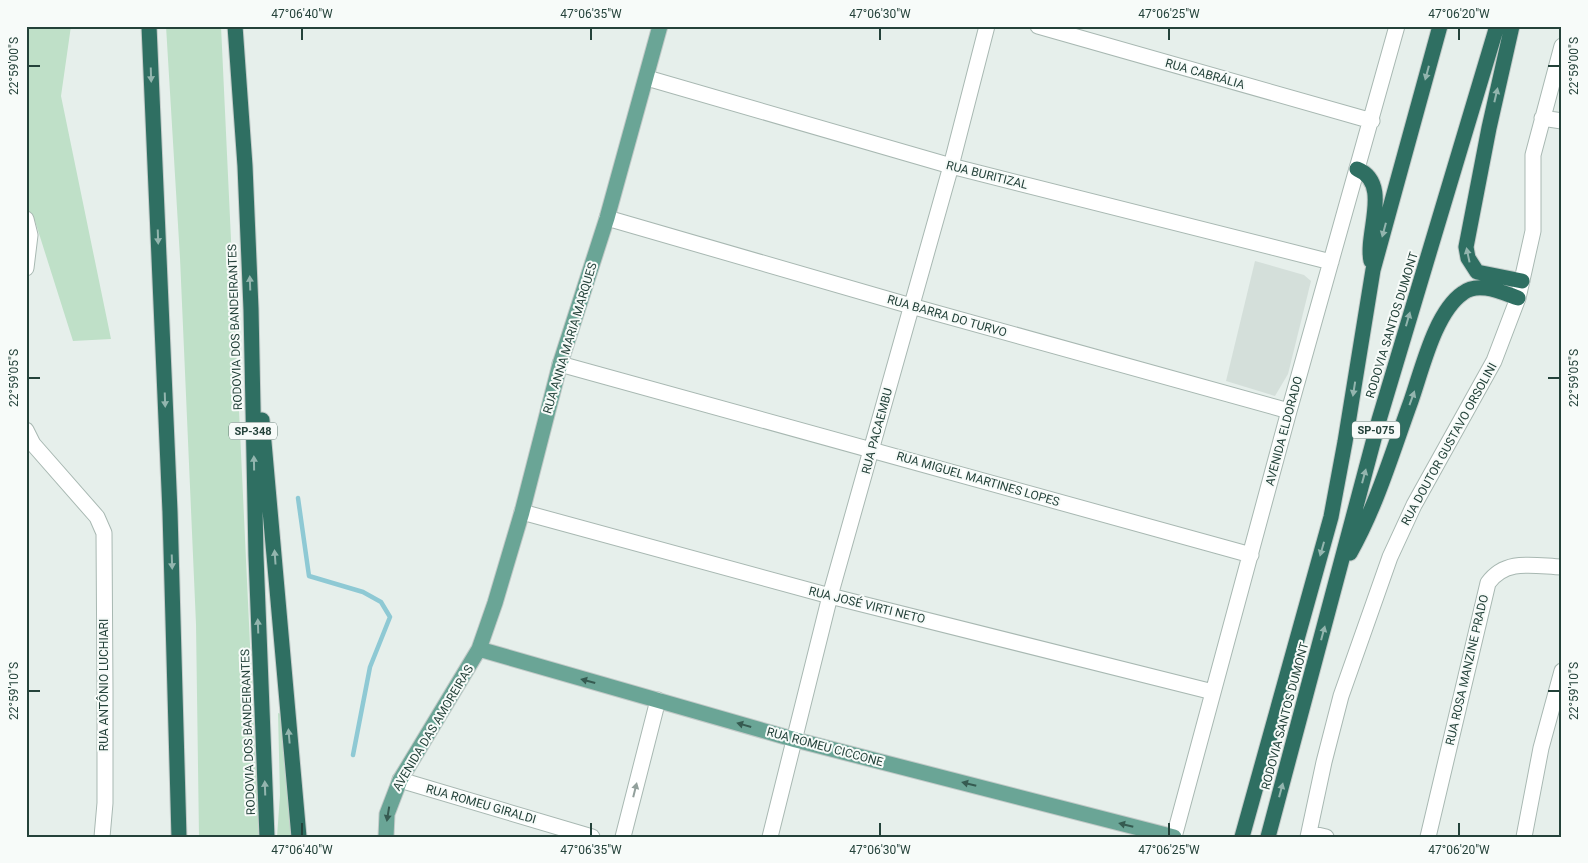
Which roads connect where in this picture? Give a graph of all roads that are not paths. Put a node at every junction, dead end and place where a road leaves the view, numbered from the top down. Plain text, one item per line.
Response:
1 (149, 26) edge
2 (235, 26) edge
3 (660, 26) edge
4 (987, 26) edge
5 (1038, 26) edge
6 (1397, 26) edge
7 (1440, 26) edge
8 (1497, 26) edge
9 (1512, 26) edge
10 (1562, 46) edge
11 (647, 78) junction
12 (1542, 118) junction
13 (1372, 121) junction
14 (1562, 121) edge
15 (951, 166) junction
16 (1357, 169) junction
17 (26, 218) edge
18 (607, 218) junction
19 (1331, 262) junction
20 (26, 268) edge
21 (1373, 270) junction
22 (1522, 281) junction
23 (1518, 298) junction
24 (911, 306) junction
25 (251, 309) junction
26 (560, 364) junction
27 (1289, 411) junction
28 (26, 430) edge
29 (30, 442) edge
30 (872, 449) junction
31 (522, 512) junction
32 (1251, 555) junction
33 (1562, 567) edge
34 (1339, 572) junction
35 (830, 596) junction
36 (479, 649) junction
37 (1562, 671) edge
38 (1213, 692) junction
39 (658, 700) junction
40 (796, 740) junction
41 (400, 780) junction
42 (1309, 835) edge
43 (102, 837) edge
44 (179, 837) edge
45 (267, 837) edge
46 (299, 837) edge
47 (386, 837) edge
48 (592, 837) edge
49 (623, 837) edge
50 (770, 837) edge
51 (1174, 837) edge
52 (1242, 837) edge
53 (1268, 837) edge
54 (1326, 837) edge
55 (1428, 837) edge
56 (1524, 837) edge

1 -> 44 highway
25 -> 2 highway, RODOVIA DOS BANDEIRANTES / SP-348
3 - 11 main road, RUA ANNA MARIA MARQUES
4 - 15 street, RUA PACAEMBU
5 - 13 street, RUA CABRÁLIA
6 - 13 street, AVENIDA ELDORADO
7 -> 21 highway, RODOVIA SANTOS DUMONT / SP-075
34 -> 8 highway, RODOVIA SANTOS DUMONT / SP-075
22 -> 9 highway
10 - 12 street, RUA DOUTOR GUSTAVO ORSOLINI
11 - 15 street, RUA BURITIZAL
11 - 18 main road, RUA ANNA MARIA MARQUES
12 - 14 street
12 - 22 street, RUA DOUTOR GUSTAVO ORSOLINI
13 - 16 street, AVENIDA ELDORADO
15 - 19 street, RUA BURITIZAL
15 - 24 street, RUA PACAEMBU
16 - 19 street, AVENIDA ELDORADO
16 - 21 highway
17 - 20 street
18 - 24 street, RUA BARRA DO TURVO
18 - 26 main road, RUA ANNA MARIA MARQUES
19 - 27 street, AVENIDA ELDORADO
21 -> 52 highway, RODOVIA SANTOS DUMONT / SP-075
22 - 23 street, RUA DOUTOR GUSTAVO ORSOLINI
34 -> 23 highway
23 - 42 street, RUA DOUTOR GUSTAVO ORSOLINI
24 - 27 street, RUA BARRA DO TURVO
24 - 30 street, RUA PACAEMBU
45 -> 25 highway, RODOVIA DOS BANDEIRANTES / SP-348
46 -> 25 highway
26 - 30 street, RUA MIGUEL MARTINES LOPES
26 - 31 main road, RUA ANNA MARIA MARQUES
27 - 32 street, AVENIDA ELDORADO
28 - 29 street
29 - 43 street, RUA ANTÔNIO LUCHIARI
30 - 32 street, RUA MIGUEL MARTINES LOPES
30 - 35 street, RUA PACAEMBU
31 - 35 street, RUA JOSÉ VIRTI NETO
31 - 36 main road, RUA ANNA MARIA MARQUES
32 - 38 street, AVENIDA ELDORADO
33 - 55 street, RUA ROSA MANZINE PRADO
53 -> 34 highway, RODOVIA SANTOS DUMONT / SP-075
35 - 38 street, RUA JOSÉ VIRTI NETO
35 - 40 street, RUA PACAEMBU
39 -> 36 main road, RUA ROMEU CICCONE
36 - 41 main road, AVENIDA DAS AMOREIRAS
37 - 56 street
38 - 51 street, AVENIDA ELDORADO
40 -> 39 main road, RUA ROMEU CICCONE
49 -> 39 street
40 - 50 street, RUA PACAEMBU
51 -> 40 main road, RUA ROMEU CICCONE
41 -> 47 main road, AVENIDA DAS AMOREIRAS
41 - 48 street, RUA ROMEU GIRALDI
42 - 54 street

